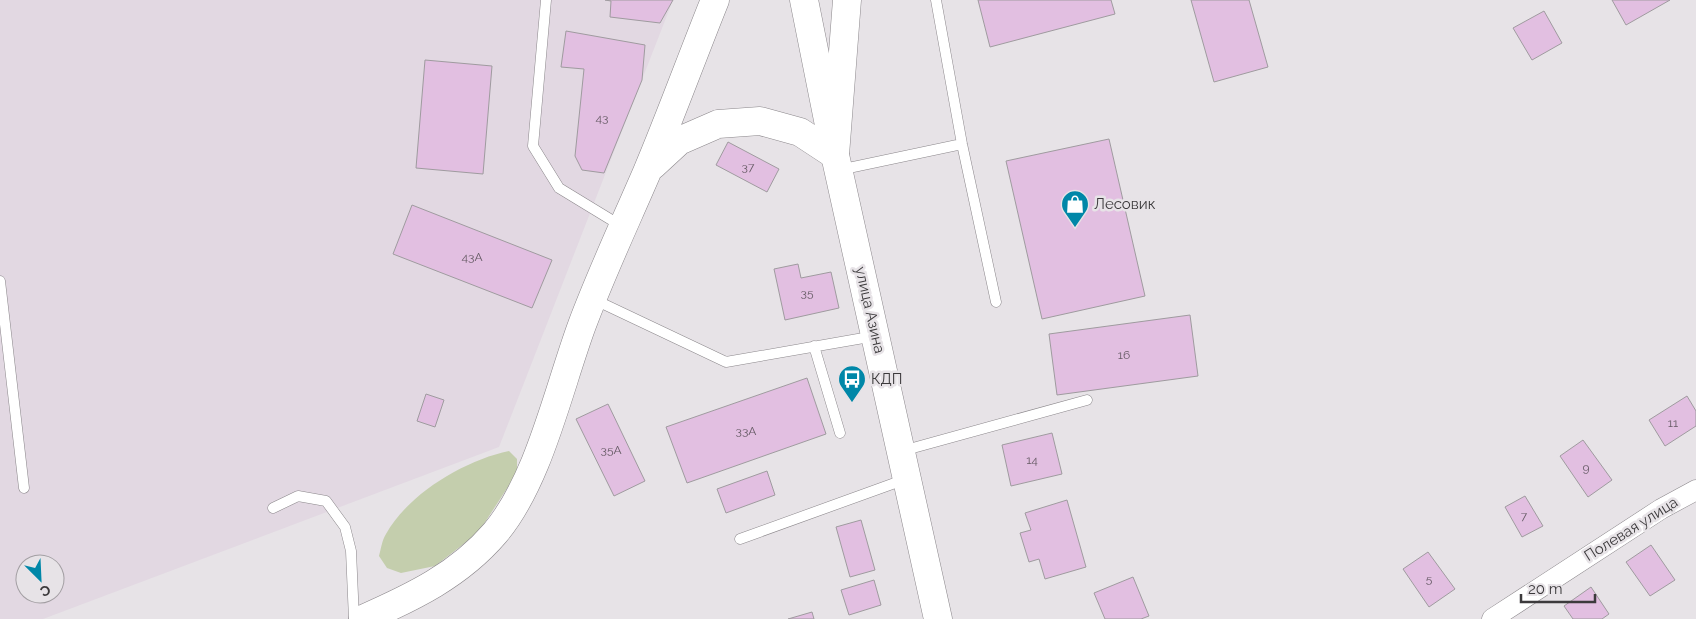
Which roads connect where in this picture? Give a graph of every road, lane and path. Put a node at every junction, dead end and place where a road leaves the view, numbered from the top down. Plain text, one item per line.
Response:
1 (546, 0) edge
2 (715, 0) edge
3 (804, 0) edge
4 (847, 0) edge
5 (936, 0) edge
6 (962, 144) junction
7 (837, 163) junction
8 (648, 169) junction
9 (624, 227) junction
10 (0, 281) edge
11 (593, 299) junction
12 (996, 302) dead end
13 (876, 335) junction
14 (814, 346) junction
15 (1087, 400) dead end
16 (840, 433) dead end
17 (901, 451) junction
18 (907, 479) junction
19 (24, 488) dead end
20 (1696, 490) edge
21 (273, 508) dead end
22 (740, 540) dead end
23 (354, 619) edge
24 (364, 619) edge
25 (938, 619) edge
26 (1492, 619) edge

1 - 9 lane
2 - 8 main road
3 - 7 main road, улица Азина
4 - 7 main road
5 - 6 lane
6 - 7 lane
6 - 12 lane
7 - 8 main road
7 - 13 main road, улица Азина
8 - 9 main road
9 - 11 main road
10 - 19 lane
11 - 14 lane
11 - 24 main road
13 - 14 lane
13 - 17 main road, улица Азина
14 - 16 lane
15 - 17 lane
17 - 18 main road, улица Азина
18 - 22 lane
18 - 25 main road, улица Азина
20 - 26 street, Полевая улица
21 - 23 lane

